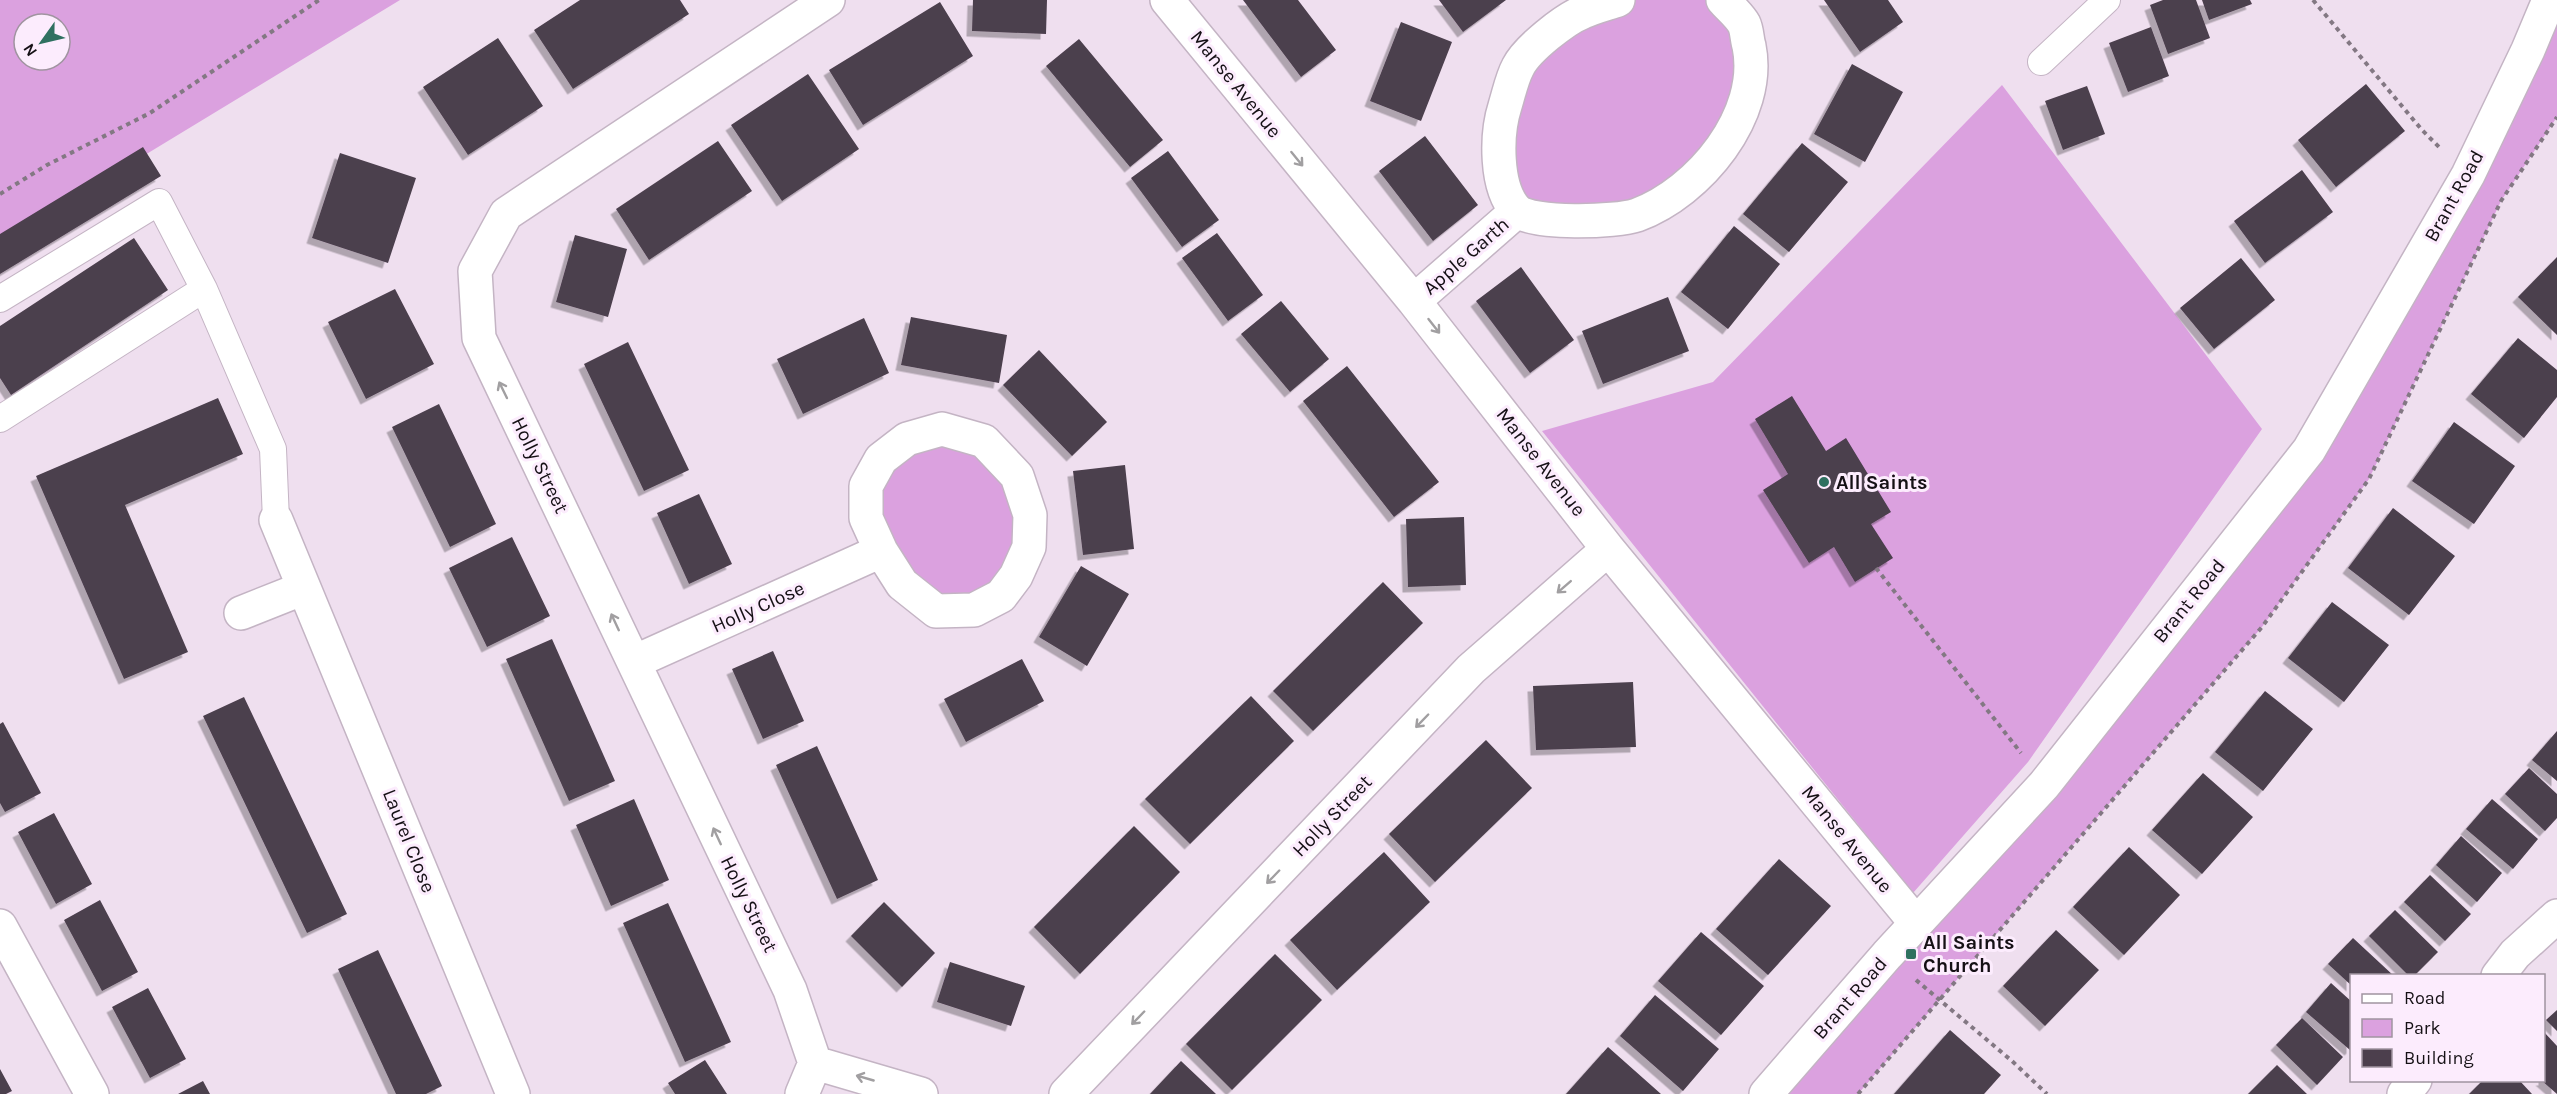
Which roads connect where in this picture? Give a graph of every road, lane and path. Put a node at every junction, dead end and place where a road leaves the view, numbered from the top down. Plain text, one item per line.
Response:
1 (319, 0) edge
2 (828, 0) edge
3 (1167, 0) edge
4 (1618, 0) edge
5 (1723, 0) edge
6 (2107, 0) edge
7 (2313, 0) edge
8 (2549, 0) edge
9 (2557, 22) edge
10 (2528, 50) junction
11 (2041, 62) dead end
12 (2557, 117) edge
13 (2468, 175) junction
14 (0, 194) edge
15 (1517, 211) junction
16 (204, 289) junction
17 (0, 299) edge
18 (1414, 301) junction
19 (0, 419) edge
20 (276, 520) joint
21 (1608, 549) junction
22 (881, 551) junction
23 (1876, 568) dead end
24 (304, 588) junction
25 (241, 613) dead end
26 (634, 662) junction
27 (2044, 785) junction
28 (2557, 916) edge
29 (1916, 923) junction
30 (0, 926) edge
31 (1887, 955) junction
32 (2499, 974) edge
33 (1940, 1000) junction
34 (815, 1063) junction
35 (2413, 1082) edge
36 (92, 1094) edge
37 (513, 1094) edge
38 (802, 1094) edge
39 (921, 1094) edge
40 (1066, 1094) edge
41 (1766, 1094) edge
42 (1858, 1094) edge
43 (2046, 1094) edge
44 (2404, 1094) edge

1 - 14 path
26 -> 2 street, Holly Street
3 -> 18 street, Manse Avenue
4 - 15 street, Apple Garth
5 - 15 street, Apple Garth
6 - 11 lane
7 - 13 path
8 - 10 street, Brant Road
9 - 10 street, Brant Road
10 - 13 street, Brant Road
12 - 33 path
13 - 27 street, Brant Road
15 - 18 street, Apple Garth
16 - 17 lane
16 - 19 lane
16 - 20 lane
18 -> 21 street, Manse Avenue
20 - 24 street, Laurel Close
21 - 29 street, Manse Avenue
21 -> 40 street, Holly Street
22 - 22 street
22 - 26 street, Holly Close
23 - 27 path
24 - 25 street
24 - 37 street, Laurel Close
34 -> 26 street, Holly Street
27 - 29 street, Brant Road
28 - 32 street
29 - 31 street, Brant Road
30 - 36 street
31 - 33 path
31 - 41 street, Brant Road
33 - 42 path
33 - 43 path
34 - 38 street
39 -> 34 street
35 - 44 street

